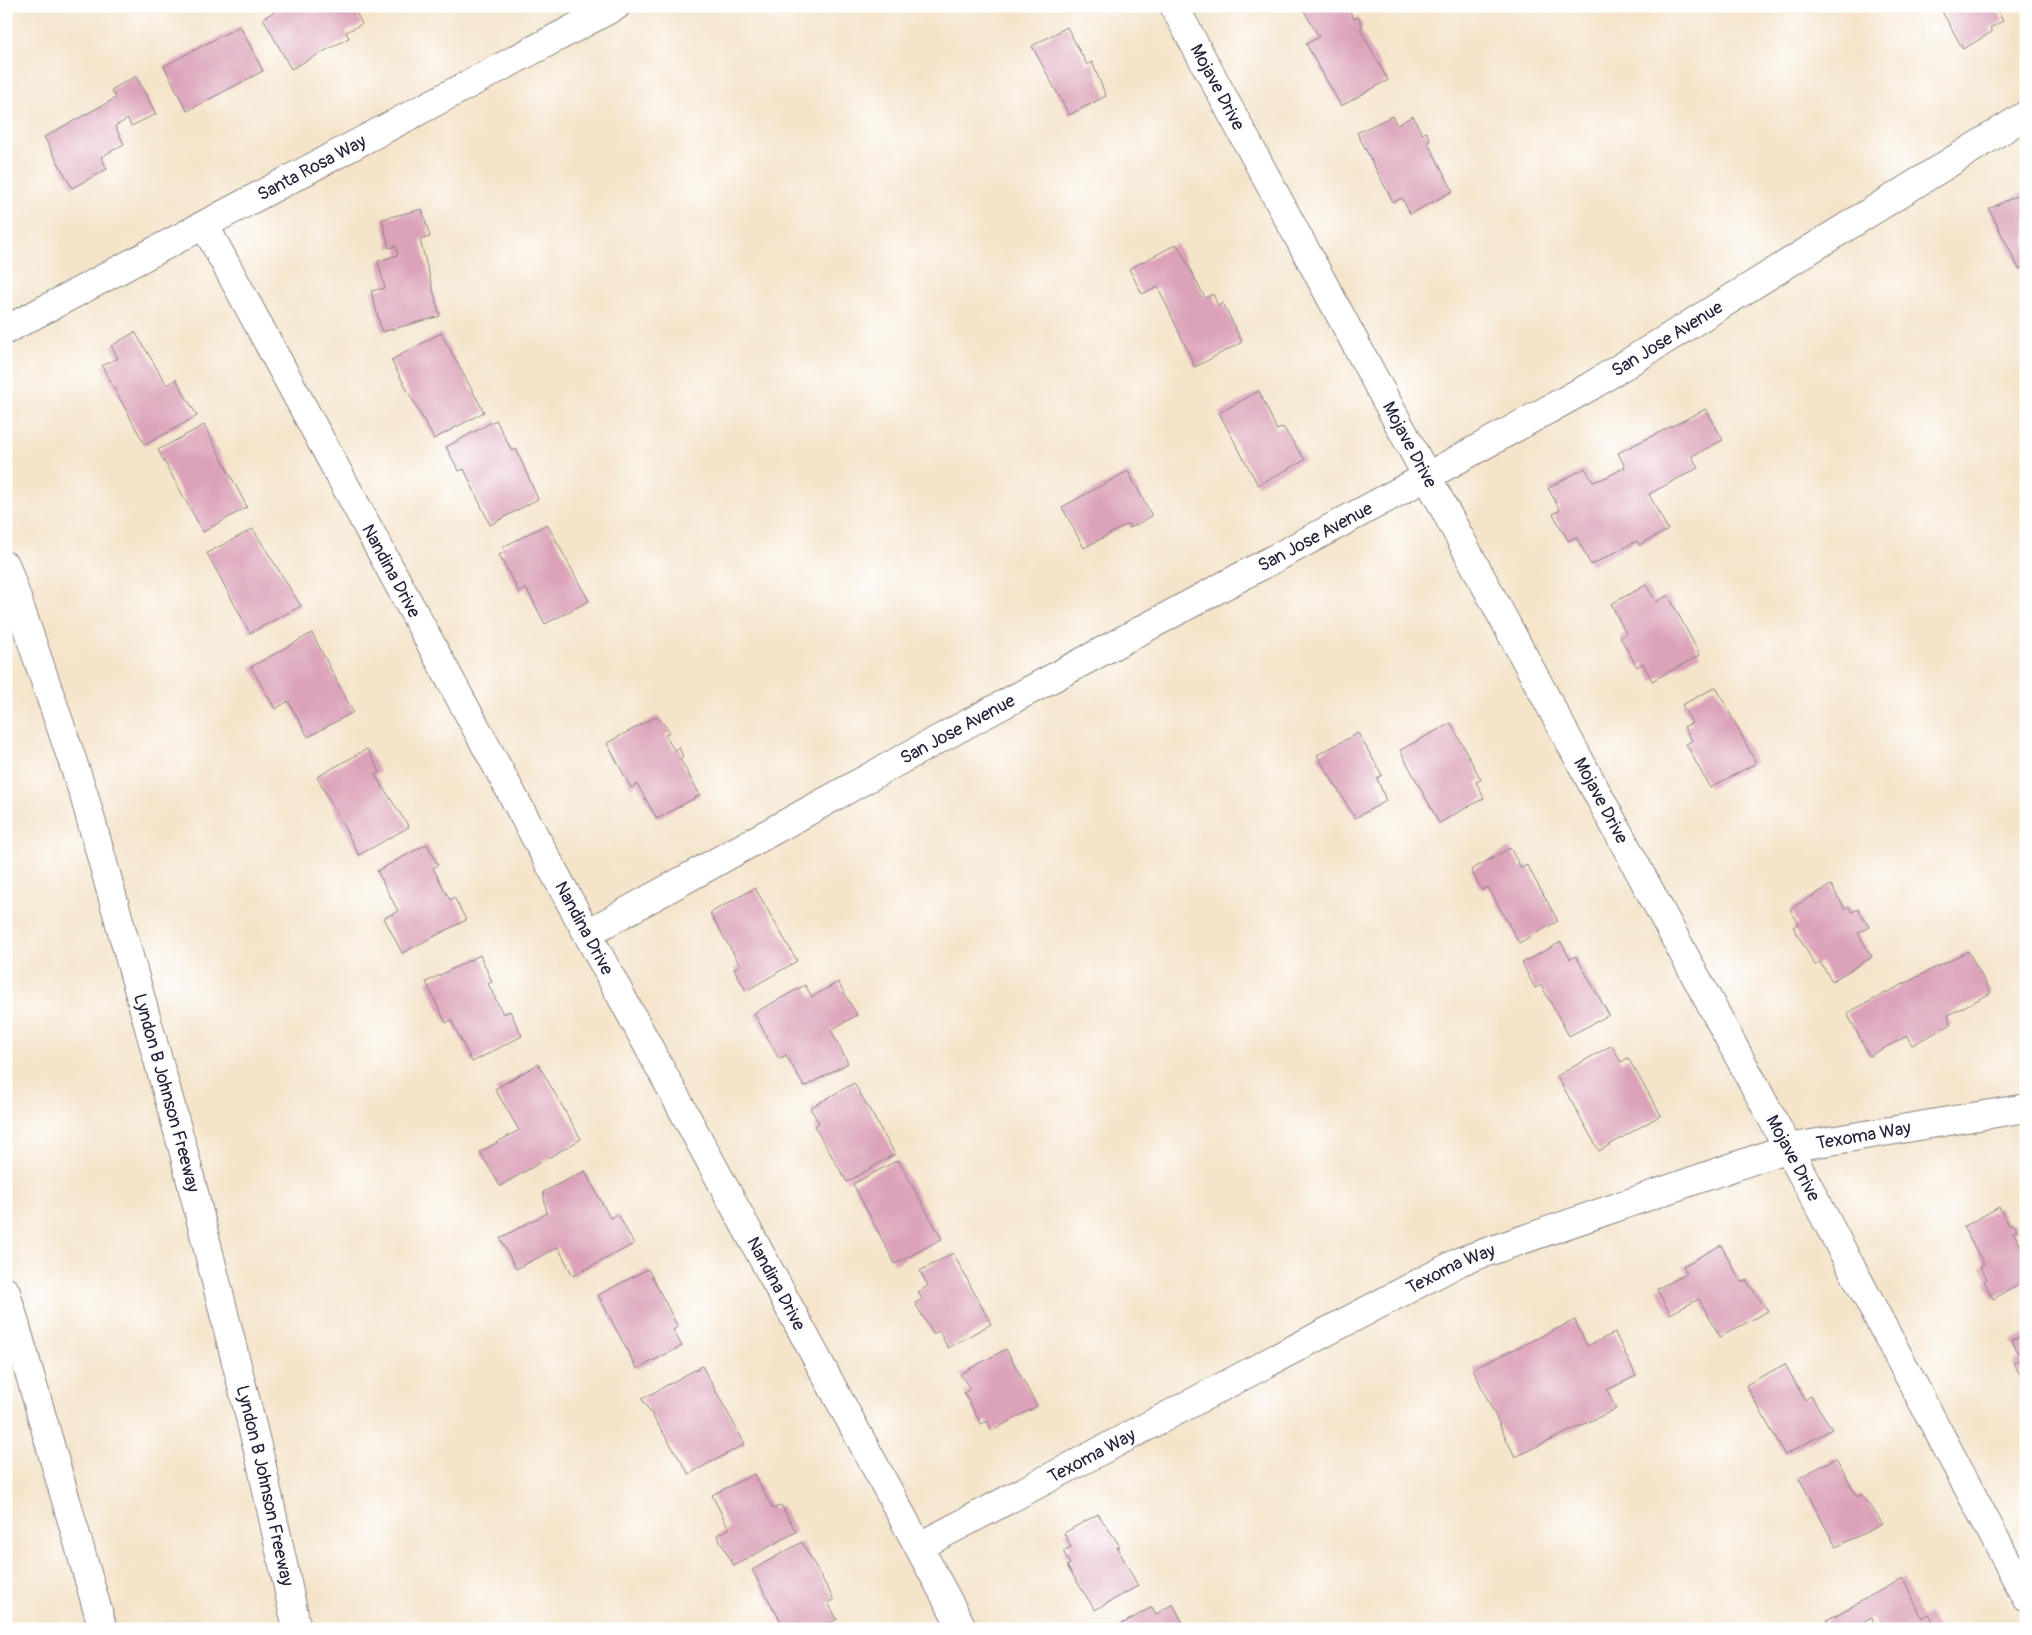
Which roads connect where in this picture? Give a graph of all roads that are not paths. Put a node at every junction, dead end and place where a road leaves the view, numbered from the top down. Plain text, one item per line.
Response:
1 (616, 6) edge
2 (1174, 6) edge
3 (2026, 115) edge
4 (205, 226) junction
5 (6, 330) edge
6 (1426, 477) junction
7 (6, 566) edge
8 (588, 933) junction
9 (2026, 1108) edge
10 (1788, 1148) junction
11 (6, 1292) edge
12 (920, 1546) junction
13 (2026, 1597) edge
14 (103, 1629) edge
15 (297, 1629) edge
16 (963, 1629) edge

1 - 4 main road, Santa Rosa Way
2 - 6 main road, Mojave Drive
3 - 6 main road, San Jose Avenue
4 - 5 main road, Santa Rosa Way
4 - 8 main road, Nandina Drive
6 - 8 main road, San Jose Avenue
6 - 10 main road, Mojave Drive
7 - 15 main road, Lyndon B Johnson Freeway
8 - 12 main road, Nandina Drive
9 - 10 main road, Texoma Way
10 - 12 main road, Texoma Way
10 - 13 main road, Mojave Drive
11 - 14 main road
12 - 16 main road, Nandina Drive

